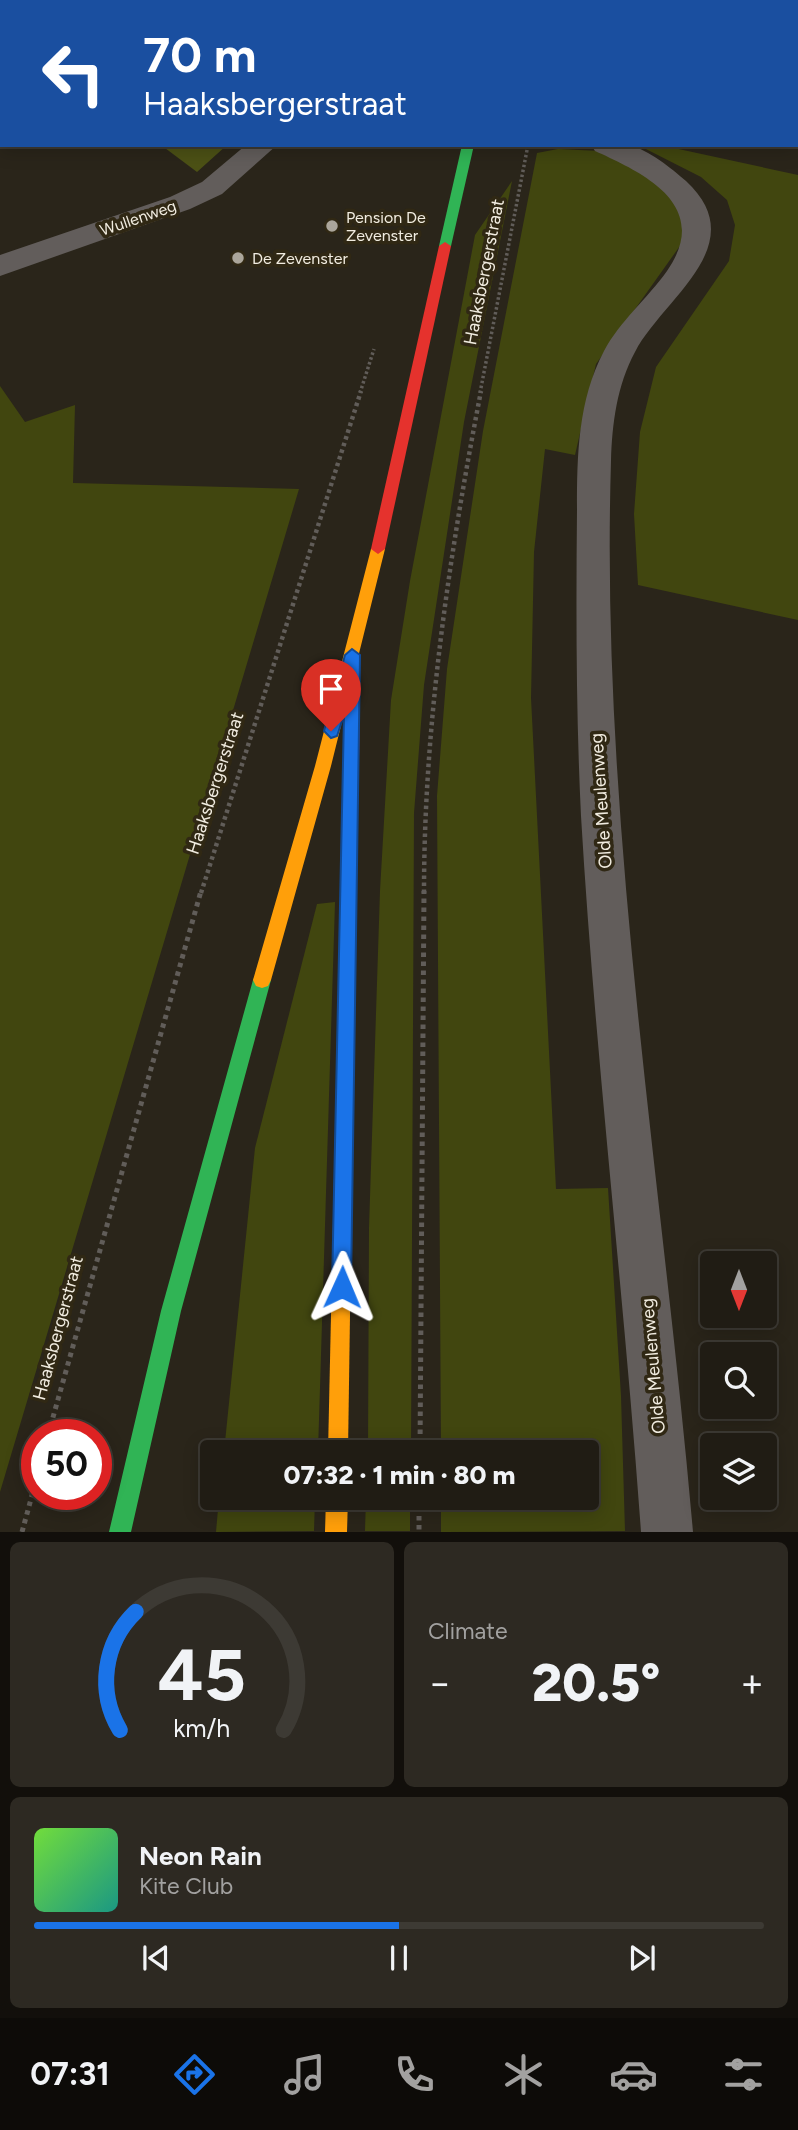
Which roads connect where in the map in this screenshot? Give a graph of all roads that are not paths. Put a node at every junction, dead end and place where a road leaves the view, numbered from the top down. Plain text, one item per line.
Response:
1 (261, 147) edge
2 (468, 147) edge
3 (610, 147) edge
4 (0, 266) edge
5 (352, 655) junction
6 (338, 1440) edge
7 (337, 1510) edge
8 (120, 1531) edge
9 (337, 1531) edge
10 (667, 1531) edge

1 - 4 street, Wullenweg
2 - 5 main road
3 - 10 street, Olde Meulenweg
5 - 6 main road
5 - 8 main road
7 - 9 main road

